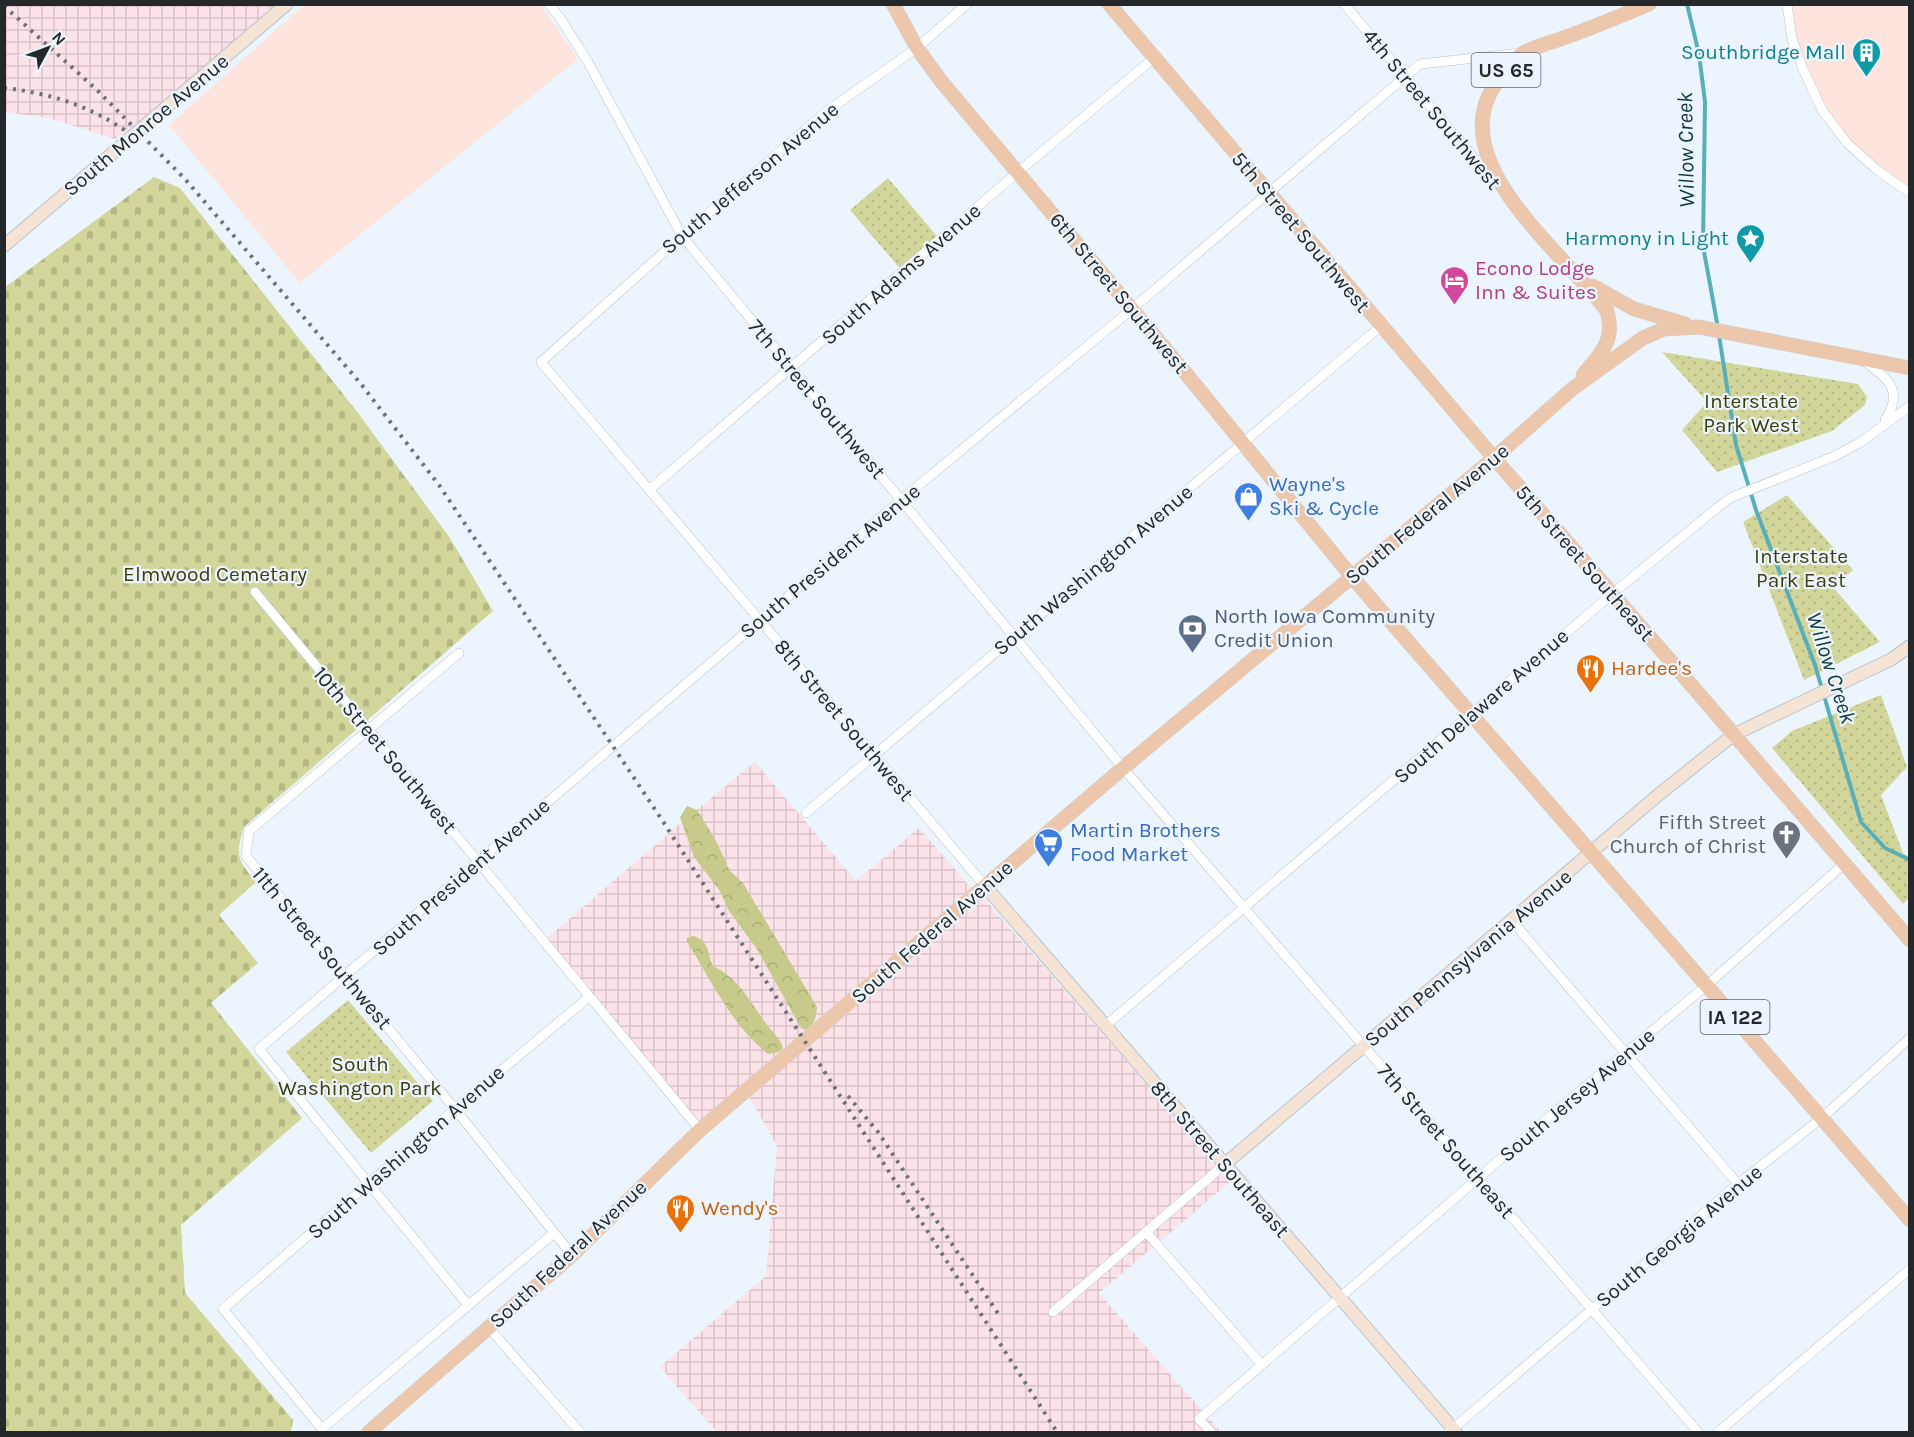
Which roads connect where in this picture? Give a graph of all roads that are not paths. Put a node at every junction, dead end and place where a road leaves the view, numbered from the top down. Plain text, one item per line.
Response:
1 (287, 4) edge
2 (549, 4) edge
3 (893, 4) edge
4 (968, 4) edge
5 (1109, 4) edge
6 (1344, 4) edge
7 (1649, 4) edge
8 (1787, 4) edge
9 (917, 48) junction
10 (1523, 53) junction
11 (1154, 58) junction
12 (1405, 77) junction
13 (1018, 172) junction
14 (1910, 193) edge
15 (1268, 194) junction
16 (1521, 213) junction
17 (682, 236) junction
18 (4, 246) edge
19 (1577, 276) junction
20 (1132, 309) junction
21 (1381, 326) junction
22 (1699, 327) junction
23 (1860, 359) junction
24 (541, 362) joint
25 (1910, 368) edge
26 (791, 369) junction
27 (1572, 389) junction
28 (1910, 406) edge
29 (1882, 425) junction
30 (1243, 444) junction
31 (1494, 459) junction
32 (649, 490) junction
33 (901, 500) junction
34 (1353, 577) junction
35 (255, 592) dead end
36 (1612, 594) junction
37 (760, 621) junction
38 (1013, 637) junction
39 (1910, 646) edge
40 (459, 653) dead end
41 (1472, 714) junction
42 (368, 729) junction
43 (1733, 735) junction
44 (874, 755) junction
45 (1123, 768) junction
46 (806, 813) dead end
47 (1591, 854) junction
48 (478, 862) junction
49 (1844, 864) junction
50 (985, 886) junction
51 (1245, 909) junction
52 (1512, 921) junction
53 (1910, 940) edge
54 (345, 976) junction
55 (1707, 985) junction
56 (589, 997) junction
57 (1105, 1026) junction
58 (1910, 1038) edge
59 (1364, 1046) junction
60 (1626, 1054) junction
61 (455, 1109) junction
62 (1823, 1117) junction
63 (700, 1130) junction
64 (1225, 1164) junction
65 (1478, 1178) junction
66 (369, 1184) junction
67 (1738, 1184) junction
68 (1910, 1220) edge
69 (554, 1233) junction
70 (1146, 1233) junction
71 (572, 1255) junction
72 (1910, 1269) edge
73 (1340, 1298) junction
74 (468, 1305) junction
75 (1592, 1310) junction
76 (1053, 1312) dead end
77 (489, 1328) junction
78 (1262, 1365) junction
79 (1453, 1431) edge
80 (369, 1432) edge
81 (580, 1432) edge
82 (1211, 1432) edge
83 (1698, 1432) edge
84 (1718, 1432) edge

1 - 18 street, South Monroe Avenue
2 - 17 street, 7th Street Southwest
3 - 9 main road, 6th Street Southwest
4 - 9 street, South Jefferson Avenue
5 - 11 main road, 5th Street Southwest
6 - 12 street, 4th Street Southwest
7 - 10 main road, US 65
8 - 14 street
9 - 13 main road, 6th Street Southwest
9 - 17 street, South Jefferson Avenue
10 - 12 street
10 - 16 main road, US 65
11 - 13 street, South Adams Avenue
11 - 15 main road, 5th Street Southwest
12 - 15 street, South President Avenue
12 - 16 street, 4th Street Southwest
13 - 20 main road, 6th Street Southwest
13 - 26 street, South Adams Avenue
15 - 20 street, South President Avenue
15 - 21 main road, 5th Street Southwest
16 - 19 main road, US 65
17 - 24 street, South Jefferson Avenue
17 - 26 street, 7th Street Southwest
19 - 22 main road
19 - 27 main road, US 65
20 - 30 main road, 6th Street Southwest
20 - 33 street, South President Avenue
21 - 30 street, South Washington Avenue
21 - 31 main road, 5th Street Southwest
22 - 23 main road, South Federal Avenue / US 65
22 - 27 main road, South Federal Avenue / US 65
23 - 25 main road, US 65
23 - 29 street, South Delaware Avenue
24 - 32 street, 8th Street Southwest
26 - 32 street, South Adams Avenue
26 - 33 street, 7th Street Southwest
27 - 31 main road, South Federal Avenue / US 65
28 - 29 street, South Delaware Avenue
29 - 36 street, South Delaware Avenue
30 - 34 main road, 6th Street Southwest
30 - 38 street, South Washington Avenue
31 - 34 main road, South Federal Avenue
31 - 36 main road, 5th Street Southeast
32 - 37 street, 8th Street Southwest
33 - 37 street, South President Avenue
33 - 38 street, 7th Street Southwest
34 - 41 main road, IA 122
34 - 45 main road, South Federal Avenue
35 - 42 street, 10th Street Southwest
36 - 41 street, South Delaware Avenue
36 - 43 main road, 5th Street Southeast
37 - 44 street, 8th Street Southwest
37 - 48 street, South President Avenue
38 - 44 street, South Washington Avenue
38 - 45 street, 7th Street Southwest
39 - 43 street, South Pennsylvania Avenue
40 - 42 street
41 - 47 main road, IA 122
41 - 51 street, South Delaware Avenue
42 - 48 street, 10th Street Southwest
42 - 54 street, 11th Street Southwest
43 - 47 street, South Pennsylvania Avenue
43 - 49 main road, 5th Street Southeast
44 - 46 street, South Washington Avenue
44 - 50 street, 8th Street Southwest
45 - 50 main road, South Federal Avenue
45 - 51 street, 7th Street Southeast
47 - 52 street, South Pennsylvania Avenue
47 - 55 main road, IA 122
48 - 54 street, South President Avenue
48 - 56 street, 10th Street Southwest
49 - 53 main road, 5th Street Southeast
49 - 55 street, South Jersey Avenue
50 - 57 street, 8th Street Southeast
50 - 63 main road, South Federal Avenue
51 - 57 street, South Delaware Avenue
51 - 59 street, 7th Street Southeast
52 - 59 street, South Pennsylvania Avenue
52 - 60 street
54 - 61 street, 11th Street Southwest
54 - 66 street, South President Avenue
55 - 60 street, South Jersey Avenue
55 - 62 main road, IA 122
56 - 61 street, South Washington Avenue
56 - 63 street, 10th Street Southwest
57 - 64 street, 8th Street Southeast
58 - 62 street, South Georgia Avenue
59 - 64 street, South Pennsylvania Avenue
59 - 65 street, 7th Street Southeast
60 - 65 street, South Jersey Avenue
60 - 67 street
61 - 66 street, South Washington Avenue
61 - 69 street, 11th Street Southwest
62 - 67 street, South Georgia Avenue
62 - 68 main road, IA 122
63 - 71 main road, South Federal Avenue
64 - 70 street, South Pennsylvania Avenue
64 - 73 street, 8th Street Southeast
65 - 73 street, South Jersey Avenue
65 - 75 street, 7th Street Southeast
66 - 74 street
66 - 74 street, South Washington Avenue
67 - 75 street, South Georgia Avenue
69 - 71 street, 11th Street Southwest
69 - 74 street
70 - 76 street, South Pennsylvania Avenue
70 - 78 street
71 - 77 main road, South Federal Avenue
72 - 84 street
73 - 78 street, South Jersey Avenue
73 - 79 street, 8th Street Southeast
75 - 79 street, South Georgia Avenue
75 - 83 street, 7th Street Southeast
77 - 80 main road, South Federal Avenue
77 - 81 street
78 - 82 street, South Jersey Avenue

